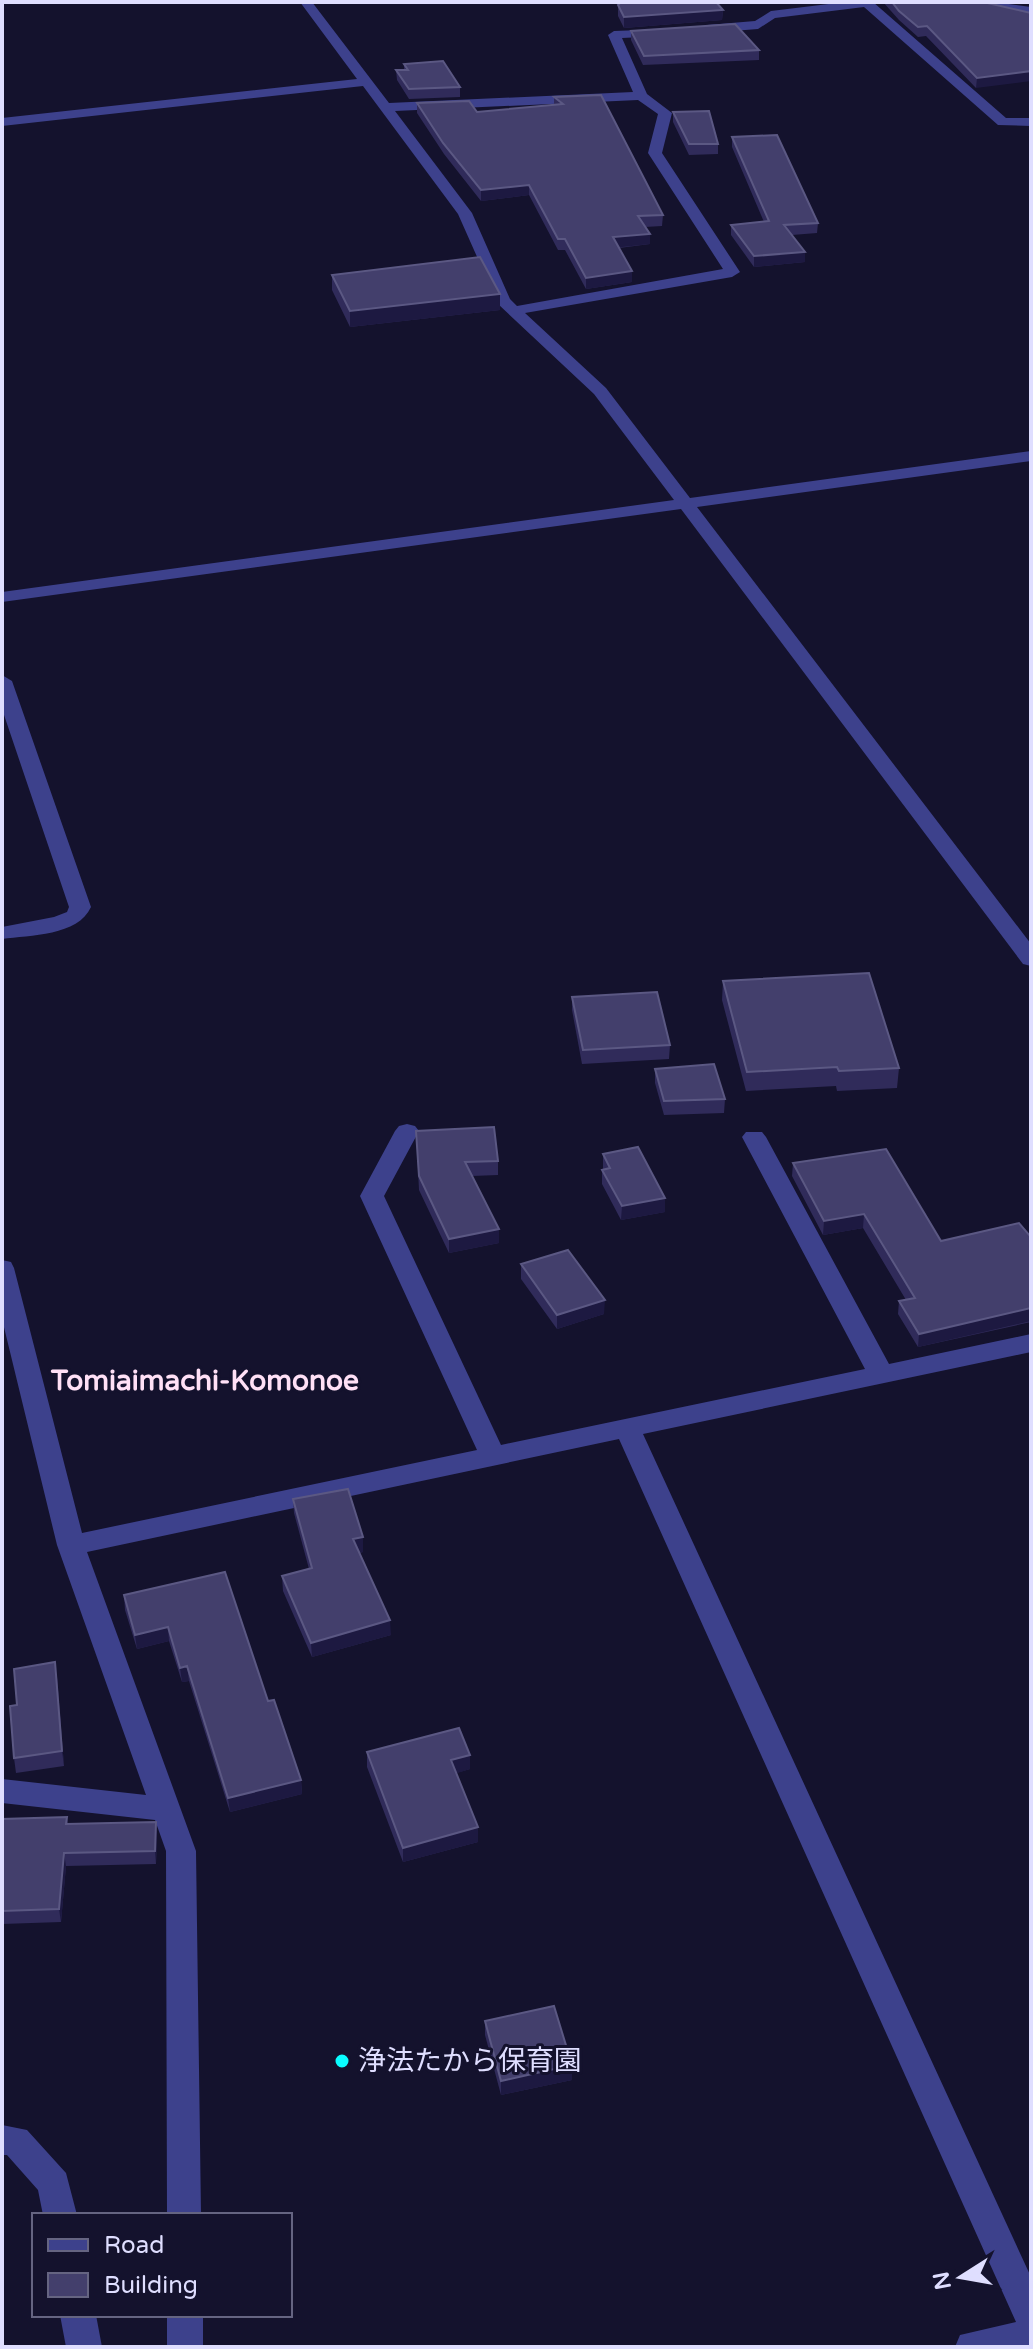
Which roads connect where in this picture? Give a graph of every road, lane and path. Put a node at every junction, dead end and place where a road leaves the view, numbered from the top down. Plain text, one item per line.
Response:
1 (306, 2) edge
2 (968, 2) edge
3 (1031, 11) edge
4 (692, 30) edge
5 (676, 31) edge
6 (367, 82) junction
7 (641, 96) junction
8 (386, 107) junction
9 (2, 122) edge
10 (1031, 122) edge
11 (512, 311) junction
12 (1031, 456) edge
13 (685, 503) junction
14 (2, 597) edge
15 (2, 681) edge
16 (2, 933) edge
17 (1031, 959) edge
18 (407, 1131) dead end
19 (754, 1137) dead end
20 (2, 1268) edge
21 (1031, 1343) edge
22 (12, 1358) edge
23 (881, 1374) junction
24 (627, 1427) junction
25 (493, 1456) junction
26 (71, 1545) junction
27 (2, 1791) edge
28 (167, 1809) junction
29 (2, 2140) edge
30 (60, 2213) edge
31 (184, 2213) edge
32 (1031, 2316) edge
33 (78, 2317) edge
34 (185, 2317) edge
35 (1031, 2335) edge
36 (84, 2347) edge
37 (185, 2347) edge
38 (973, 2347) edge

1 - 6 street
2 - 3 street
4 - 10 street
5 - 7 street
6 - 8 street
6 - 9 street
7 - 8 street
7 - 11 street
8 - 11 street
11 - 13 street
12 - 13 street
13 - 14 street
13 - 17 street
15 - 16 street
18 - 25 street
19 - 23 street
20 - 22 street
21 - 23 street
22 - 26 street
23 - 24 street
24 - 25 street
24 - 32 street
25 - 26 street
26 - 28 street
27 - 28 street
28 - 31 street
29 - 30 street
33 - 36 street
34 - 37 street
35 - 38 street

